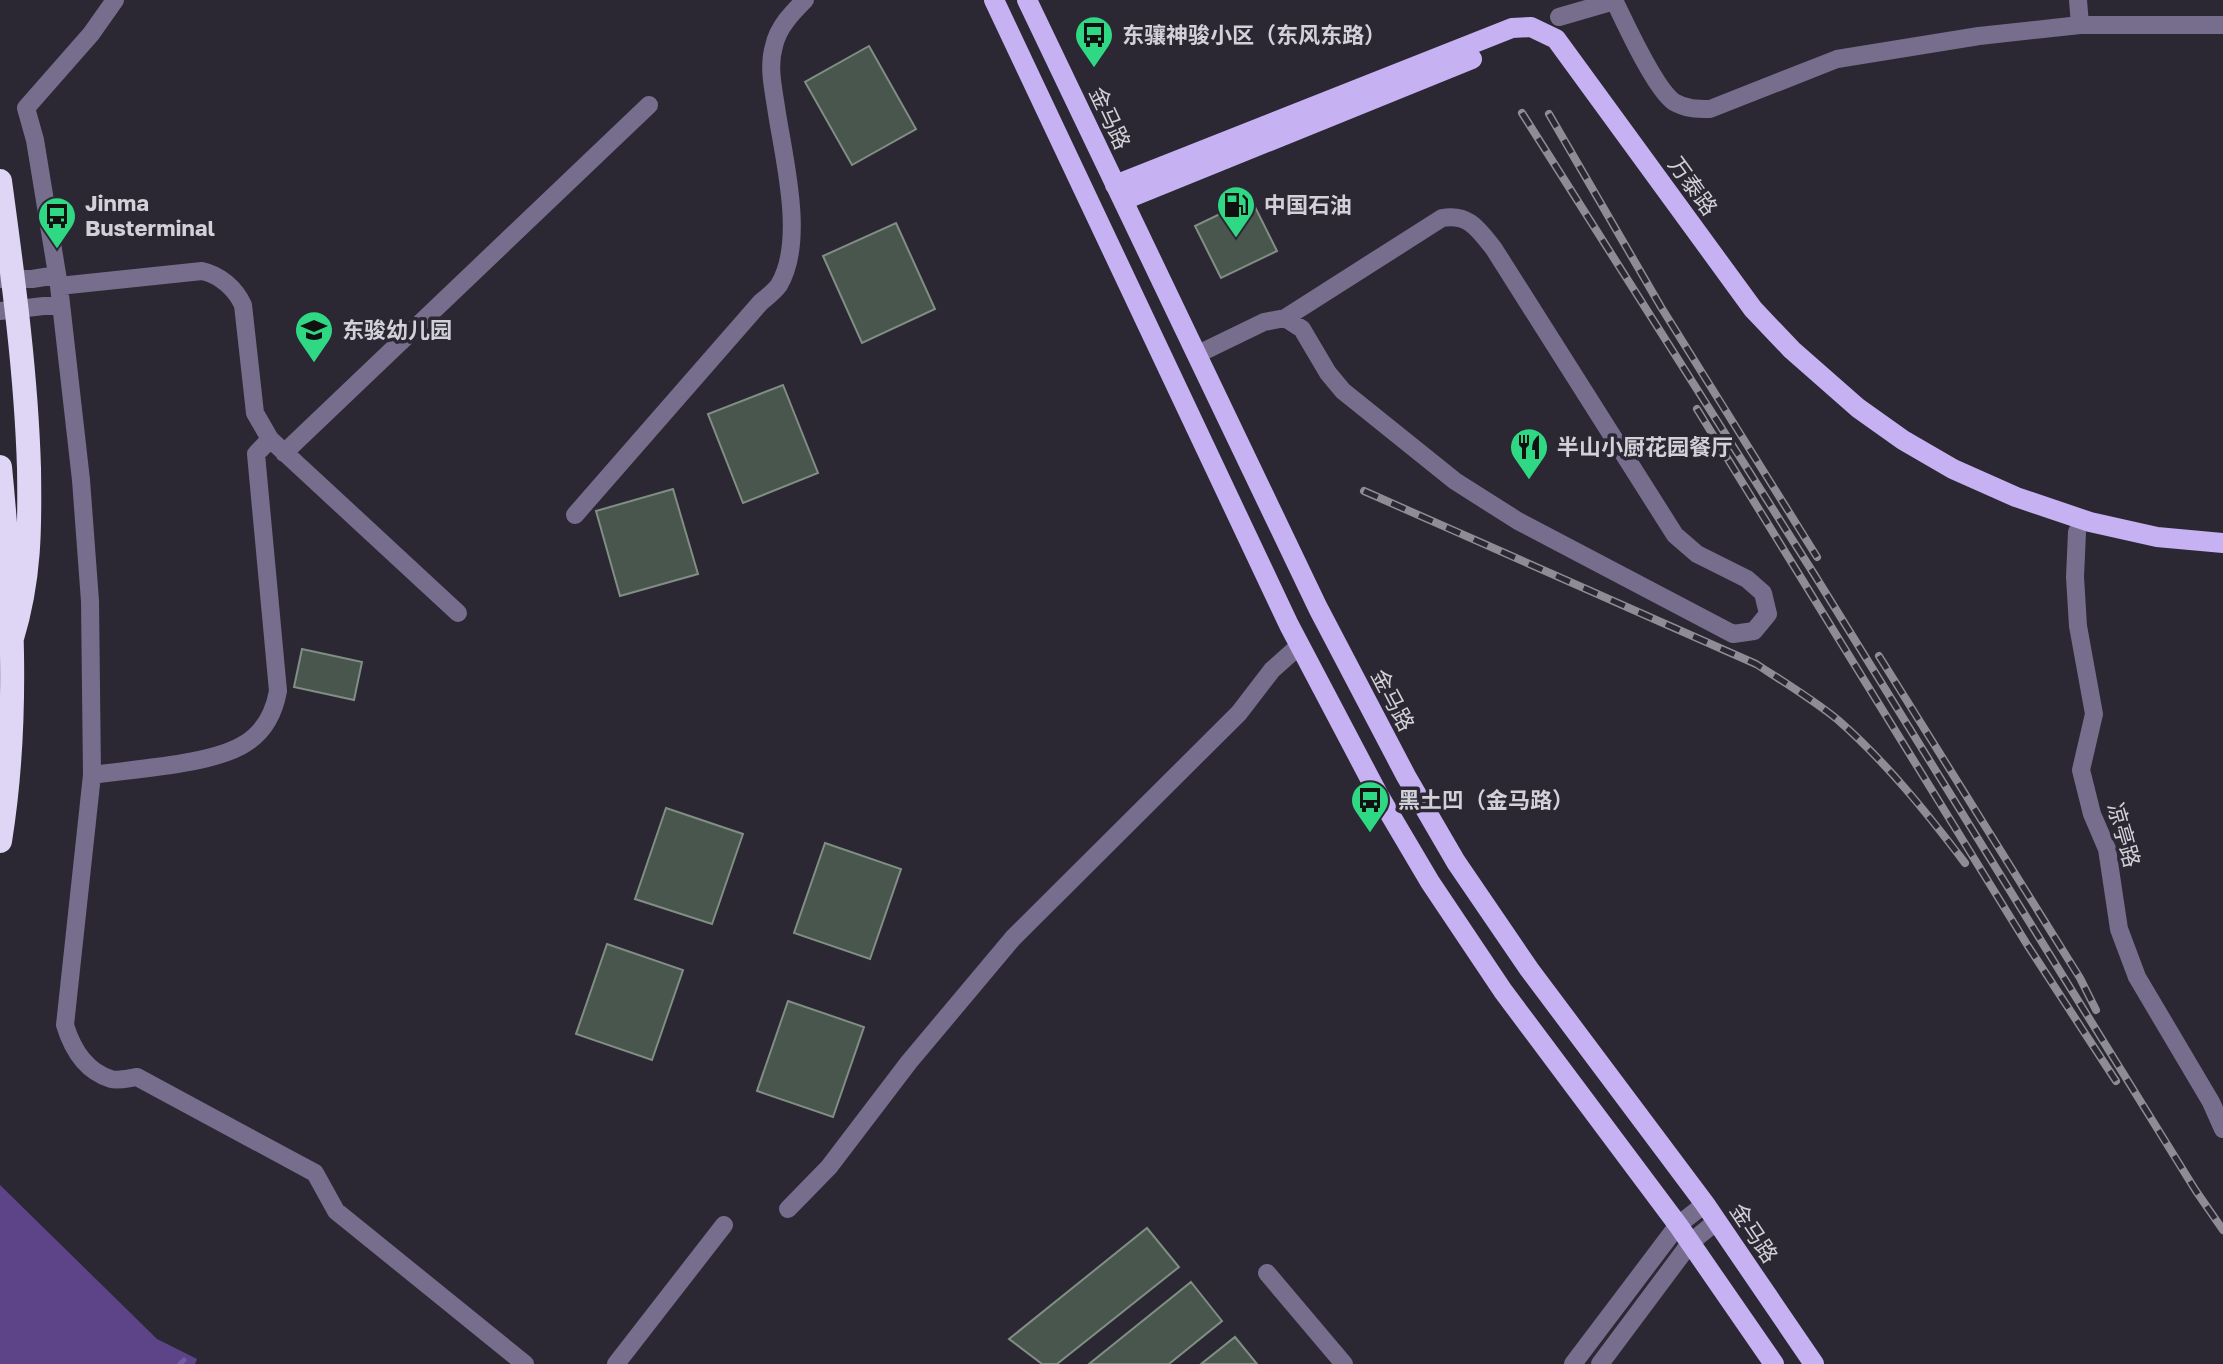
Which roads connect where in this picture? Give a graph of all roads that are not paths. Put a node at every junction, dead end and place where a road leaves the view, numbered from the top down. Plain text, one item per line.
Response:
1 (115, 0) edge
2 (805, 0) edge
3 (994, 0) edge
4 (1027, 0) edge
5 (1569, 0) edge
6 (2078, 0) edge
7 (1614, 1) edge
8 (2080, 25) junction
9 (2223, 25) edge
10 (1550, 31) junction
11 (649, 105) dead end
12 (0, 181) edge
13 (1120, 192) junction
14 (0, 279) edge
15 (59, 288) junction
16 (0, 311) edge
17 (1285, 318) junction
18 (1198, 354) junction
19 (270, 439) junction
20 (284, 453) junction
21 (0, 467) edge
22 (0, 506) edge
23 (575, 515) dead end
24 (2077, 532) junction
25 (2223, 543) edge
26 (2223, 556) edge
27 (458, 613) dead end
28 (12, 638) junction
29 (1300, 645) junction
30 (92, 775) junction
31 (0, 801) edge
32 (0, 841) edge
33 (2222, 1125) edge
34 (1705, 1204) junction
35 (788, 1209) dead end
36 (1717, 1221) junction
37 (724, 1225) dead end
38 (1678, 1225) junction
39 (1691, 1242) junction
40 (1267, 1273) dead end
41 (525, 1364) edge
42 (616, 1364) edge
43 (1344, 1364) edge
44 (1573, 1364) edge
45 (1600, 1364) edge
46 (1774, 1364) edge
47 (1814, 1364) edge

1 - 15 street
2 - 23 street
3 - 29 main road
4 - 13 main road, 金马路
5 - 10 street
6 - 8 street
7 - 8 street
7 - 10 street
8 - 9 street
10 - 13 main road
10 - 24 main road, 万泰路
10 - 25 main road, 万泰路
11 - 20 street
12 - 28 highway
13 - 18 main road, 金马路
14 - 15 street
15 - 16 street
15 - 19 street
15 - 30 street
17 - 17 street
17 - 18 street
18 - 34 main road, 金马路
19 - 20 street
19 - 30 street
20 - 27 street
21 - 28 highway
22 - 31 main road
24 - 26 main road, 万泰路
24 - 33 street, 凉亭路
28 - 32 highway
29 - 35 street
29 - 38 main road
30 - 41 street
34 - 36 main road, 金马路
34 - 38 street
36 - 39 street
36 - 47 main road, 金马路
37 - 42 street
38 - 39 main road
38 - 44 street
39 - 45 street
39 - 46 main road
40 - 43 street

